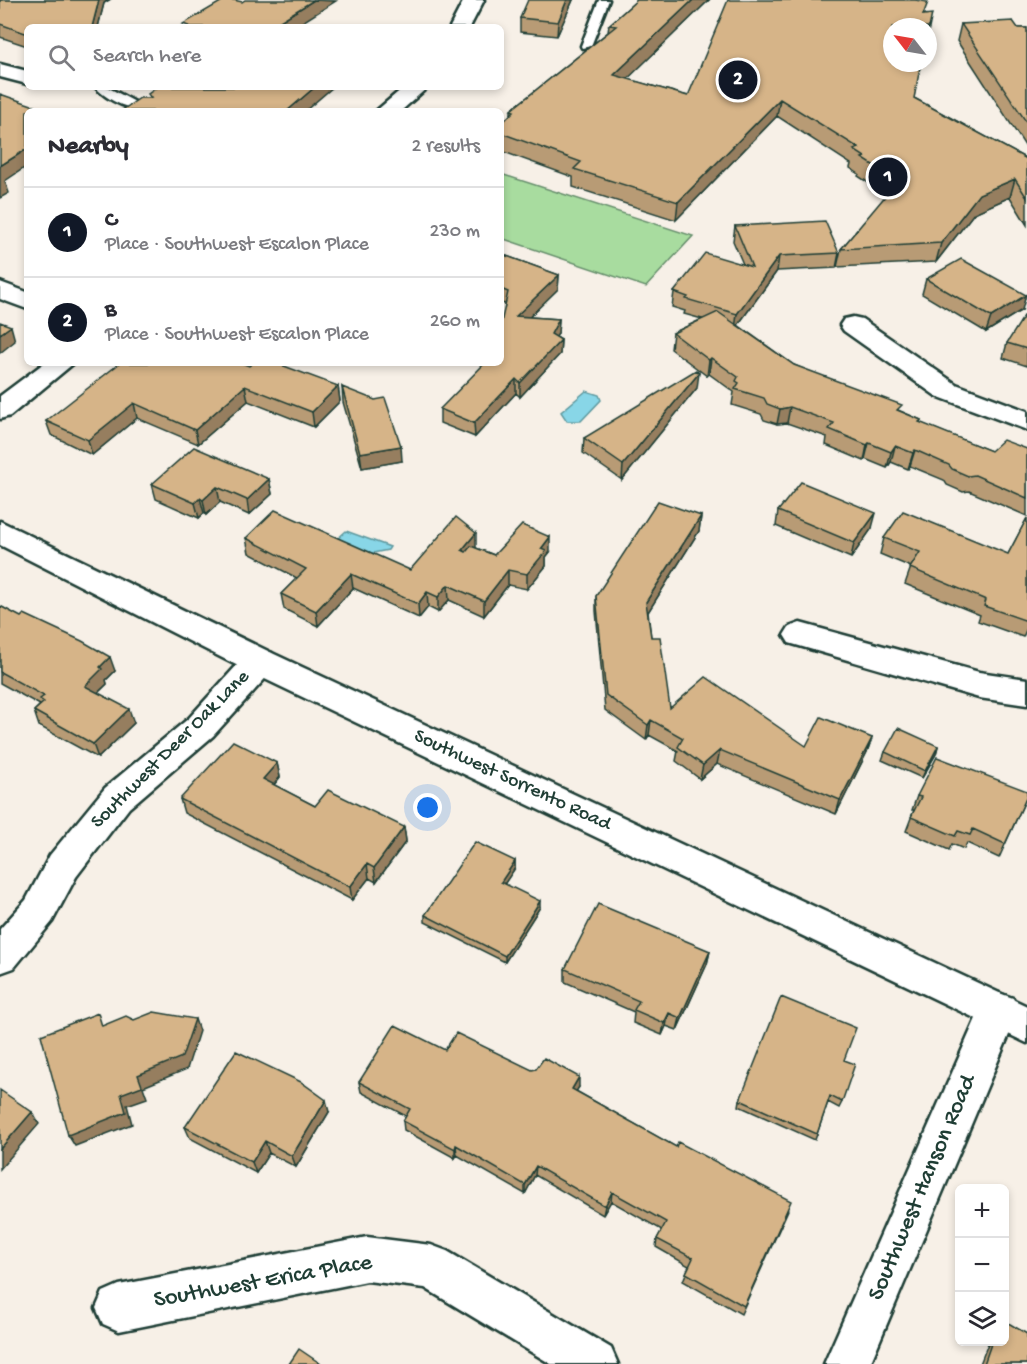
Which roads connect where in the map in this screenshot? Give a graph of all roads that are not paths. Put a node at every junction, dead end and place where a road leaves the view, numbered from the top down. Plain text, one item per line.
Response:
1 (474, 0) edge
2 (604, 0) edge
3 (462, 24) edge
4 (586, 46) dead end
5 (0, 70) edge
6 (24, 77) edge
7 (104, 90) edge
8 (413, 90) edge
9 (140, 108) edge
10 (391, 108) edge
11 (0, 290) edge
12 (24, 300) edge
13 (853, 325) dead end
14 (57, 366) edge
15 (0, 410) edge
16 (1027, 421) edge
17 (0, 532) edge
18 (800, 635) dead end
19 (260, 662) junction
20 (1027, 692) edge
21 (0, 956) edge
22 (1013, 1018) edge
23 (119, 1308) dead end
24 (595, 1364) edge
25 (847, 1364) edge

1 - 3 street
2 - 4 lane
5 - 6 street
7 - 9 lane
8 - 10 street
11 - 12 street
13 - 16 street
14 - 15 street
17 - 19 street, Southwest Sorrento Road
18 - 20 street
19 - 21 street, Southwest Deer Oak Lane
19 - 22 street, Southwest Sorrento Road
22 - 25 street, Southwest Hanson Road
23 - 24 street, Southwest Erica Place

